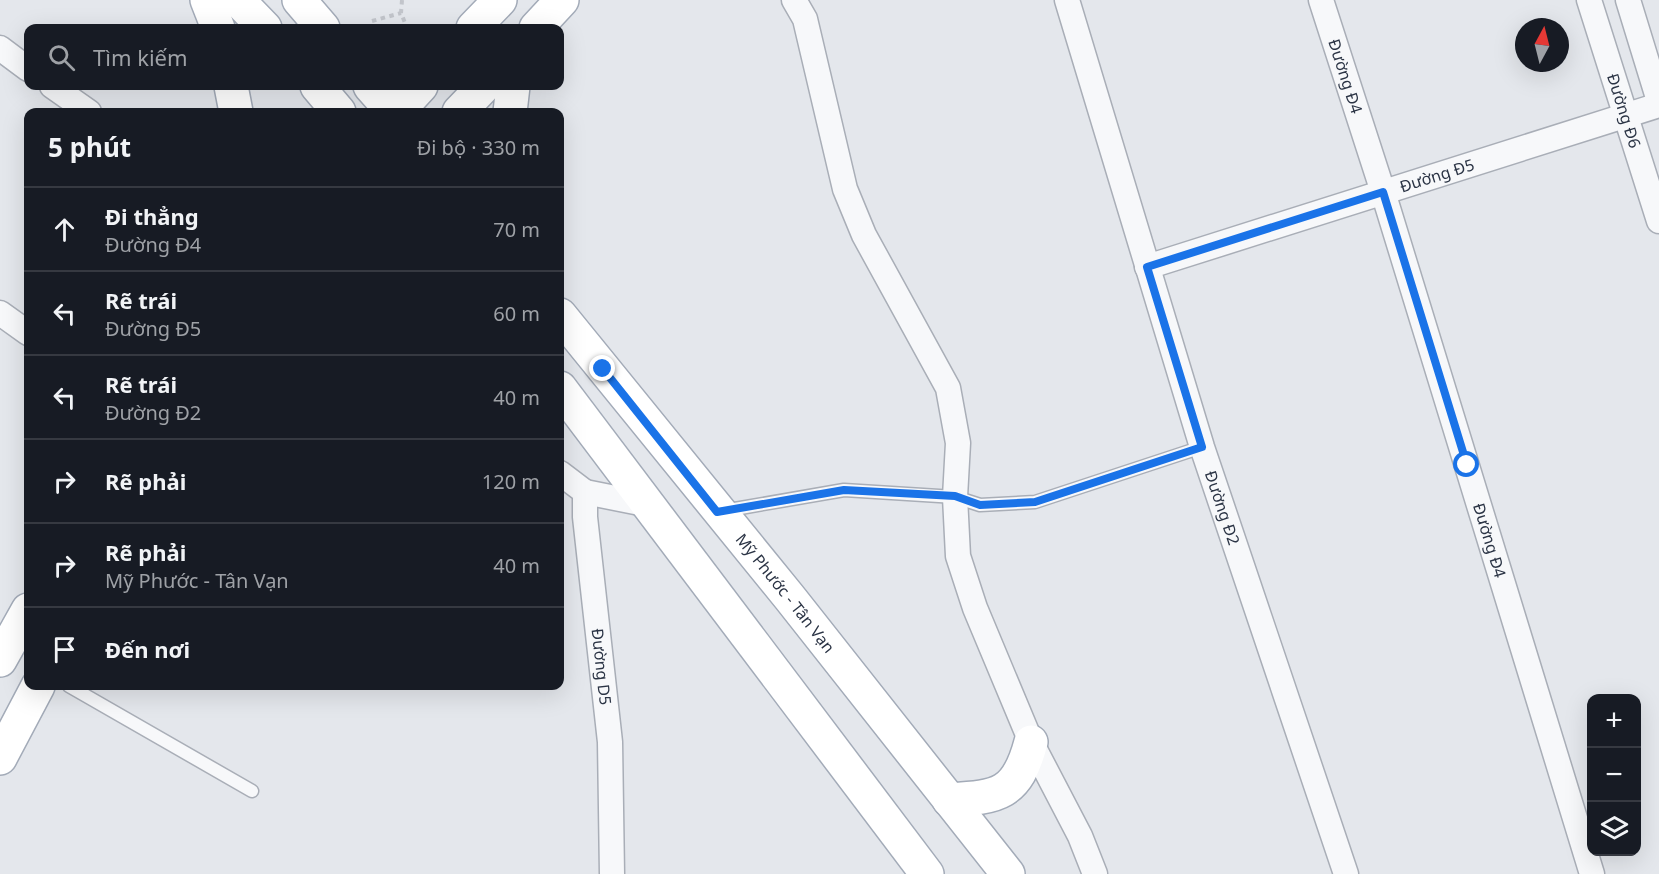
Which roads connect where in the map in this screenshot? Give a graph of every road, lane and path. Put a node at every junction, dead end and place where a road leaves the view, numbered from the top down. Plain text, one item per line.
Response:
1 (207, 0) edge
2 (238, 0) edge
3 (299, 0) edge
4 (402, 0) edge
5 (500, 0) edge
6 (562, 0) edge
7 (794, 0) edge
8 (1067, 0) edge
9 (1321, 0) edge
10 (1589, 0) edge
11 (1628, 0) edge
12 (401, 13) junction
13 (372, 21) dead end
14 (216, 24) edge
15 (261, 24) edge
16 (320, 24) edge
17 (406, 24) edge
18 (478, 24) edge
19 (540, 24) edge
20 (0, 48) edge
21 (24, 66) edge
22 (58, 90) edge
23 (232, 90) edge
24 (320, 90) edge
25 (374, 90) edge
26 (417, 90) edge
27 (480, 90) edge
28 (513, 90) edge
29 (1659, 103) edge
30 (83, 108) edge
31 (235, 108) edge
32 (336, 108) edge
33 (391, 108) edge
34 (399, 108) edge
35 (463, 108) edge
36 (510, 108) edge
37 (1626, 116) junction
38 (1383, 192) junction
39 (1659, 220) edge
40 (1147, 267) junction
41 (0, 313) edge
42 (564, 320) edge
43 (24, 330) edge
44 (564, 393) edge
45 (1202, 447) junction
46 (564, 476) edge
47 (585, 492) junction
48 (955, 496) junction
49 (645, 504) junction
50 (717, 512) junction
51 (24, 617) edge
52 (0, 660) edge
53 (36, 690) edge
54 (76, 690) edge
55 (1031, 742) junction
56 (0, 758) edge
57 (252, 791) dead end
58 (949, 800) junction
59 (612, 874) edge
60 (927, 874) edge
61 (1008, 874) edge
62 (1095, 874) edge
63 (1346, 874) edge
64 (1592, 874) edge

1 - 14 main road
2 - 15 main road
3 - 16 main road
4 - 12 path
5 - 18 main road
6 - 19 main road
7 - 48 street
8 - 40 street, Đường Đ2
9 - 38 street, Đường Đ4
10 - 37 street, Đường Đ6
11 - 29 street
12 - 13 path
12 - 17 path
20 - 21 street
22 - 30 street
23 - 31 main road
24 - 32 main road
25 - 33 main road
26 - 34 main road
27 - 35 main road
28 - 36 main road
29 - 37 street, Đường Đ5
37 - 38 street, Đường Đ5
37 - 39 street, Đường Đ6
38 - 40 street, Đường Đ5
38 - 64 street, Đường Đ4
40 - 45 street, Đường Đ2
41 - 43 street
42 - 50 main road, Mỹ Phước - Tân Vạn
44 - 49 main road
45 - 48 lane
45 - 63 street, Đường Đ2
46 - 47 street
47 - 49 street
47 - 59 street, Đường D5
48 - 50 lane
48 - 55 street
49 - 60 main road
50 - 58 main road, Mỹ Phước - Tân Vạn
51 - 52 main road
53 - 56 main road
54 - 57 lane
55 - 58 main road
55 - 62 street
58 - 61 main road, Mỹ Phước - Tân Vạn

